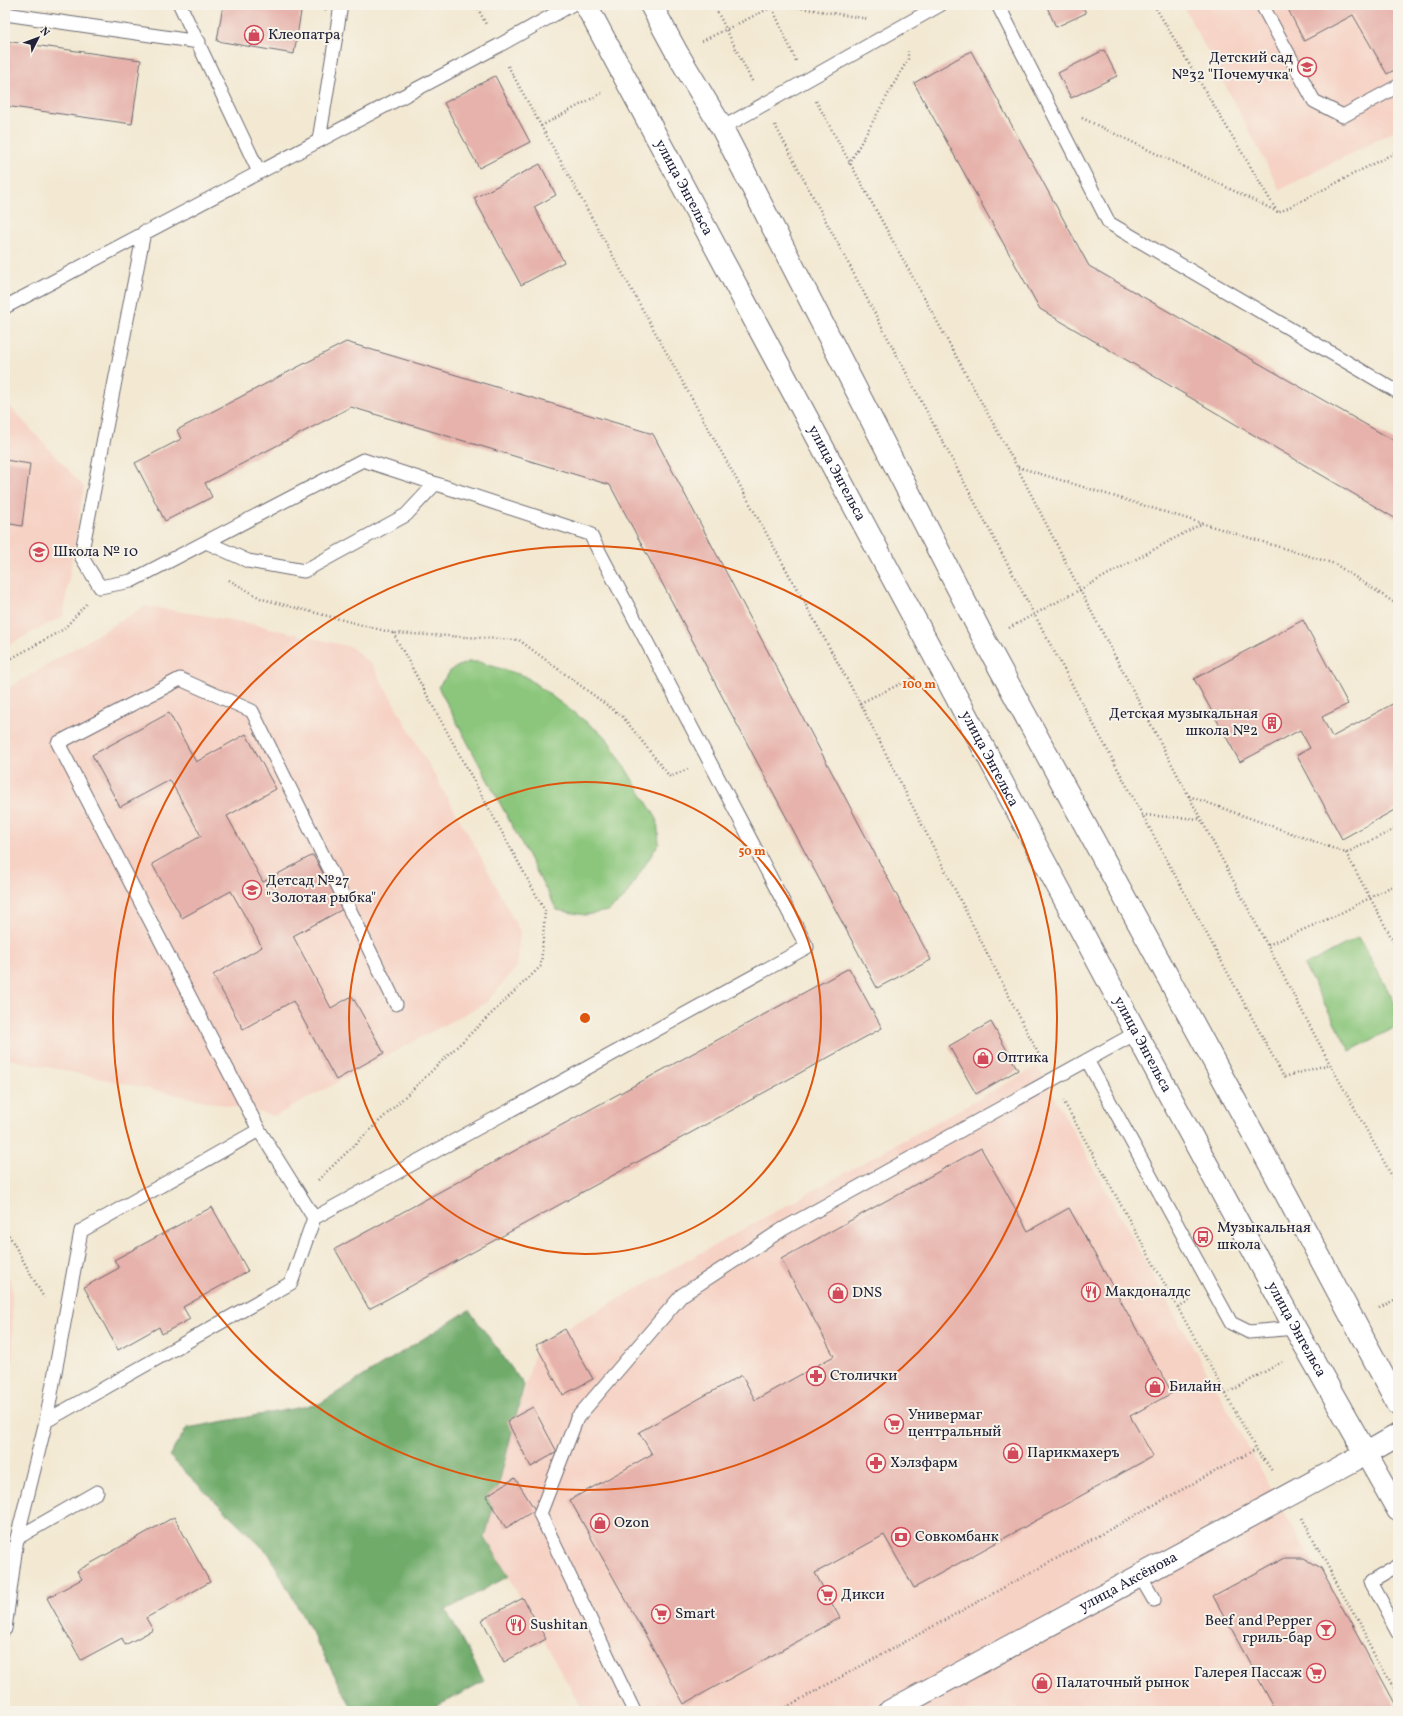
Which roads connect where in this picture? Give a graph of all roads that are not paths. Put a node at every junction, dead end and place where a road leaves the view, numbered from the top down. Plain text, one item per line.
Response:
1 (180, 5) edge
2 (341, 5) edge
3 (571, 5) edge
4 (586, 5) edge
5 (651, 5) edge
6 (940, 5) edge
7 (998, 5) edge
8 (1262, 5) edge
9 (5, 14) edge
10 (199, 42) junction
11 (1398, 86) edge
12 (722, 128) junction
13 (319, 140) junction
14 (259, 172) junction
15 (144, 232) junction
16 (5, 307) edge
17 (1398, 392) edge
18 (435, 484) junction
19 (206, 542) junction
20 (396, 1004) dead end
21 (1136, 1033) junction
22 (1087, 1060) junction
23 (259, 1130) junction
24 (314, 1218) junction
25 (1295, 1328) junction
26 (1398, 1404) edge
27 (46, 1422) junction
28 (1398, 1435) edge
29 (1367, 1453) junction
30 (97, 1492) dead end
31 (1398, 1510) edge
32 (17, 1538) junction
33 (1398, 1566) edge
34 (1140, 1576) junction
35 (1154, 1600) dead end
36 (5, 1629) edge
37 (1398, 1632) edge
38 (634, 1711) edge
39 (890, 1711) edge

1 - 10 lane
2 - 13 lane
3 - 13 lane
4 - 21 main road, улица Энгельса
5 - 12 main road
6 - 12 lane
7 - 17 lane
8 - 11 lane
9 - 10 lane
10 - 14 lane
12 - 26 main road
13 - 14 lane
14 - 15 lane
15 - 16 lane
15 - 19 lane
18 - 19 lane
18 - 19 lane
18 - 24 lane
20 - 23 lane
21 - 22 lane
21 - 25 main road, улица Энгельса
22 - 25 lane
22 - 38 lane
23 - 24 lane
23 - 27 lane
24 - 27 lane
25 - 29 main road, улица Энгельса
27 - 32 lane
28 - 29 main road, улица Аксёнова
29 - 31 main road, улица Энгельса
29 - 34 main road, улица Аксёнова
30 - 32 lane
32 - 36 lane
33 - 37 lane
34 - 35 lane
34 - 39 main road, улица Аксёнова

